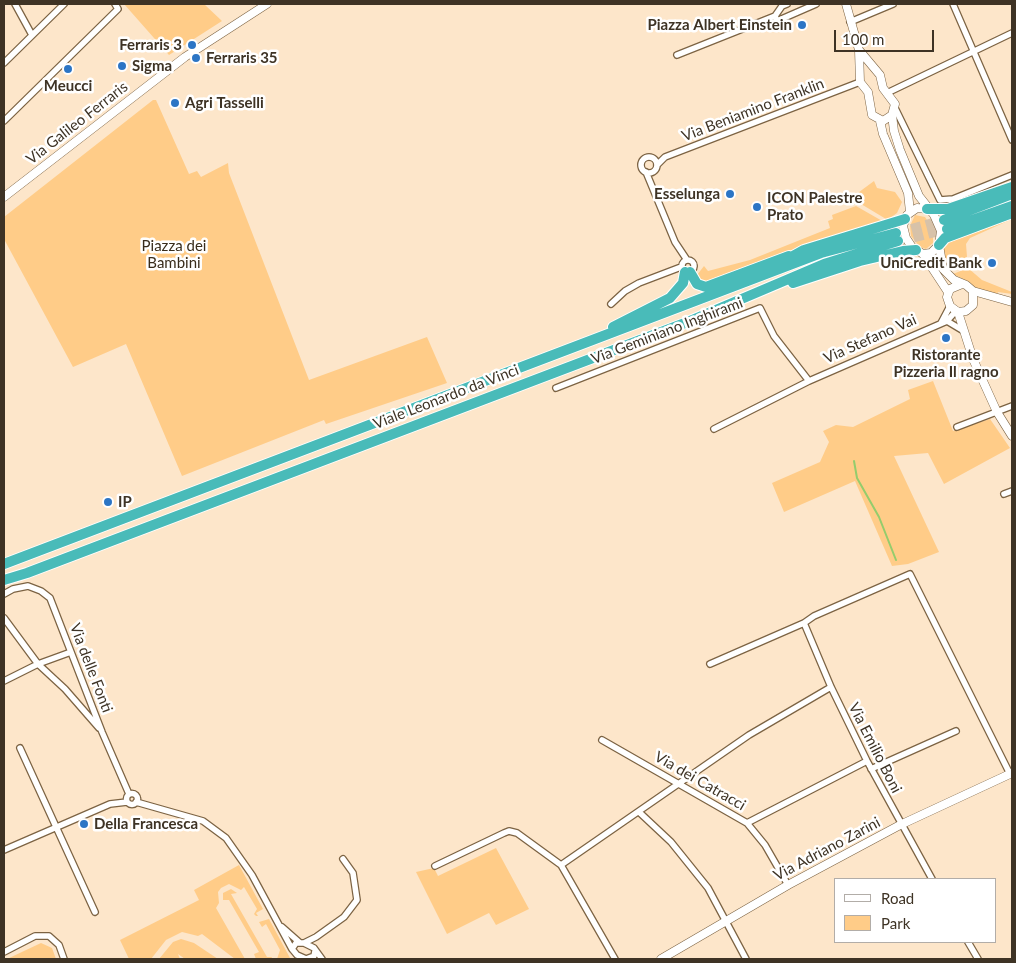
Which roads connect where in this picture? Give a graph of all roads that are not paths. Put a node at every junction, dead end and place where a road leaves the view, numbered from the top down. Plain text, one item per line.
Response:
1 (15, 4) edge
2 (64, 4) edge
3 (116, 4) edge
4 (267, 4) edge
5 (787, 4) edge
6 (816, 4) edge
7 (846, 4) edge
8 (893, 4) edge
9 (953, 4) edge
10 (775, 16) junction
11 (850, 22) junction
12 (1012, 33) edge
13 (32, 35) junction
14 (859, 50) junction
15 (973, 50) junction
16 (677, 55) dead end
17 (4, 63) edge
18 (874, 67) junction
19 (861, 79) junction
20 (887, 93) junction
21 (894, 112) junction
22 (880, 121) junction
23 (4, 122) edge
24 (1012, 140) edge
25 (657, 164) junction
26 (649, 172) junction
27 (1012, 175) edge
28 (1012, 187) edge
29 (1012, 194) edge
30 (4, 198) edge
31 (1012, 206) edge
32 (927, 208) junction
33 (1012, 213) edge
34 (907, 215) junction
35 (939, 245) junction
36 (804, 250) junction
37 (919, 252) junction
38 (685, 267) junction
39 (750, 279) junction
40 (962, 284) junction
41 (973, 291) junction
42 (948, 292) junction
43 (732, 302) junction
44 (1012, 302) edge
45 (611, 304) dead end
46 (957, 310) junction
47 (944, 322) junction
48 (962, 329) junction
49 (593, 340) junction
50 (809, 381) junction
51 (556, 388) dead end
52 (1012, 406) edge
53 (997, 412) junction
54 (957, 427) dead end
55 (714, 429) dead end
56 (1012, 436) edge
57 (1012, 491) edge
58 (1004, 494) dead end
59 (5, 563) edge
60 (4, 582) edge
61 (4, 594) edge
62 (4, 618) edge
63 (804, 623) junction
64 (71, 652) junction
65 (38, 664) junction
66 (710, 664) dead end
67 (4, 681) edge
68 (831, 686) junction
69 (956, 731) dead end
70 (102, 732) junction
71 (602, 740) dead end
72 (20, 748) dead end
73 (867, 761) junction
74 (871, 769) junction
75 (1011, 773) edge
76 (680, 784) junction
77 (129, 794) junction
78 (127, 802) junction
79 (136, 802) junction
80 (639, 812) junction
81 (747, 823) junction
82 (900, 825) junction
83 (55, 827) junction
84 (4, 850) edge
85 (343, 858) dead end
86 (435, 866) dead end
87 (561, 866) junction
88 (931, 878) edge
89 (788, 885) junction
90 (96, 912) dead end
91 (725, 921) junction
92 (280, 926) junction
93 (321, 934) junction
94 (301, 942) junction
95 (969, 943) edge
96 (292, 950) junction
97 (315, 950) junction
98 (4, 952) edge
99 (64, 959) edge
100 (307, 959) edge
101 (322, 959) edge
102 (615, 959) edge
103 (661, 959) edge
104 (746, 959) edge
105 (978, 959) edge

1 - 13 street
2 - 13 street
3 - 23 street
4 - 30 street, Via Galileo Ferraris
5 - 10 street
6 - 10 street
7 - 11 street
8 - 11 street
9 - 15 street
10 - 16 street
11 - 14 street
12 - 15 street
13 - 17 street
14 - 18 street
14 - 19 street
15 - 20 street
15 - 24 street
18 - 19 street
18 - 20 street
19 - 22 street
19 - 25 street, Via Beniamino Franklin
20 - 21 street
21 - 22 street
21 - 27 street
21 - 32 street
22 - 34 street
25 - 26 street
25 - 26 street
26 - 38 street
28 - 32 highway
29 - 31 highway
32 - 34 street
32 - 35 street
33 - 35 highway
34 - 36 highway
34 - 37 street
35 - 37 street
35 - 40 street
36 - 38 highway
36 - 39 highway
37 - 42 street
37 - 43 highway
38 - 45 street
38 - 49 highway
39 - 43 highway, Viale Leonardo da Vinci
39 - 49 highway, Viale Leonardo da Vinci
40 - 41 street
40 - 42 street
41 - 44 street
41 - 46 street
42 - 46 street
43 - 60 highway, Viale Leonardo da Vinci
46 - 47 street, Via Stefano Vai
46 - 48 street
47 - 48 street
47 - 50 street, Via Stefano Vai
48 - 53 street
49 - 59 highway, Viale Leonardo da Vinci
50 - 51 street, Via Geminiano Inghirami
50 - 55 street, Via Stefano Vai
52 - 53 street
53 - 54 street
53 - 56 street
57 - 58 street
61 - 64 street, Via delle Fonti
62 - 65 street
63 - 66 street
63 - 68 street, Via Emilio Boni
63 - 75 street
64 - 65 street
64 - 70 street, Via delle Fonti
65 - 67 street
65 - 70 street
68 - 73 street, Via Emilio Boni
68 - 76 street
69 - 74 street
70 - 77 street, Via delle Fonti
71 - 76 street, Via dei Catracci
72 - 83 street
73 - 74 street, Via Emilio Boni
73 - 81 street
74 - 82 street, Via Emilio Boni
75 - 82 street, Via Adriano Zarini
76 - 80 street
76 - 81 street, Via dei Catracci
77 - 78 street
77 - 79 street, Via delle Fonti
78 - 79 street
78 - 83 street
79 - 92 street
80 - 87 street
80 - 91 street
81 - 89 street, Via dei Catracci
82 - 88 street, Via Emilio Boni
82 - 89 street, Via Adriano Zarini
83 - 84 street
83 - 90 street
85 - 93 street
86 - 87 street
87 - 102 street
89 - 91 street, Via Adriano Zarini
91 - 103 street, Via Adriano Zarini
91 - 104 street
92 - 94 street
92 - 96 street
93 - 94 street
93 - 97 street
94 - 96 street
94 - 97 street
95 - 105 street
96 - 100 street
97 - 100 street
97 - 101 street
98 - 99 street

